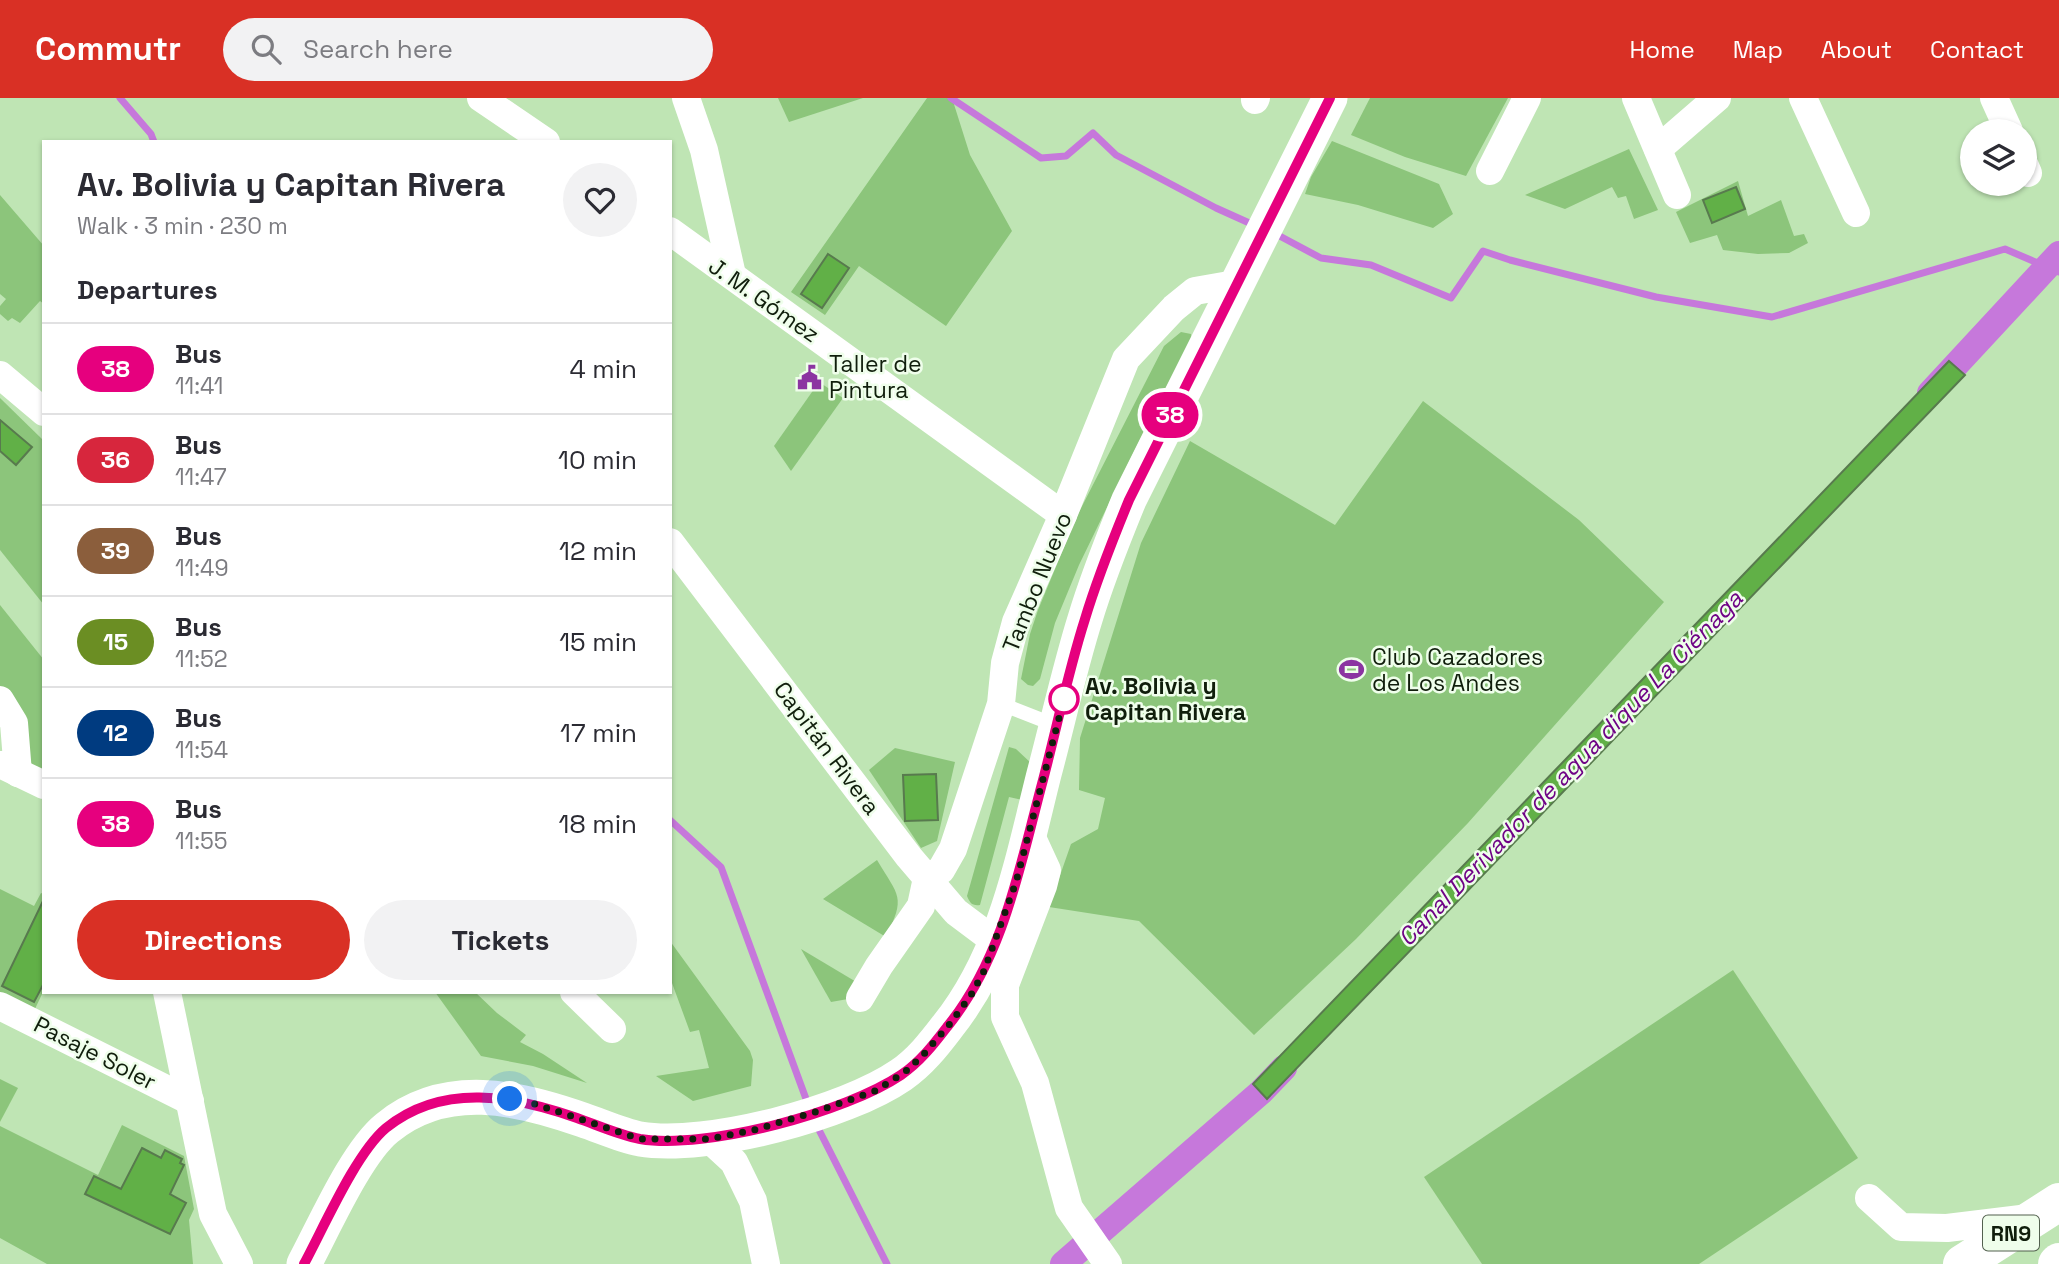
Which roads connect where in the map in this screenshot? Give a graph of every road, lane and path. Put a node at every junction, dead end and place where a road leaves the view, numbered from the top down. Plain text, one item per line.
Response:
1 (481, 98) edge
2 (687, 98) edge
3 (1330, 98) edge
4 (1527, 98) edge
5 (1636, 98) edge
6 (1717, 98) edge
7 (1803, 98) edge
8 (1994, 98) edge
9 (2004, 119) edge
10 (543, 140) edge
11 (1658, 149) junction
12 (1490, 171) dead end
13 (1677, 195) dead end
14 (1856, 213) dead end
15 (672, 232) edge
16 (1244, 270) junction
17 (732, 275) junction
18 (0, 375) edge
19 (42, 410) edge
20 (1063, 515) junction
21 (672, 545) edge
22 (0, 700) edge
23 (1001, 704) junction
24 (1057, 725) junction
25 (9, 768) edge
26 (42, 784) edge
27 (1029, 831) junction
28 (927, 878) junction
29 (996, 942) junction
30 (167, 994) edge
31 (576, 994) edge
32 (860, 998) dead end
33 (0, 1006) edge
34 (612, 1029) dead end
35 (190, 1101) junction
36 (709, 1139) junction
37 (1869, 1198) dead end
38 (2047, 1210) edge
39 (239, 1264) edge
40 (304, 1264) edge
41 (766, 1264) edge
42 (1108, 1264) edge
43 (1962, 1264) edge

1 - 10 street
2 - 17 street
3 - 16 street
4 - 12 street
5 - 11 street
6 - 11 street
7 - 14 street
8 - 9 street
11 - 13 street
15 - 17 street, J. M. Gómez
16 - 20 street, Tambo Nuevo
16 - 24 street
17 - 20 street, J. M. Gómez
18 - 19 street
20 - 23 street, Tambo Nuevo
21 - 28 street, Capitán Rivera
22 - 25 street
23 - 24 lane
23 - 28 street, Tambo Nuevo
24 - 27 street
25 - 26 street
27 - 29 street
27 - 42 street
28 - 29 street, Capitán Rivera
28 - 32 street, Tambo Nuevo
29 - 36 street
30 - 35 street
31 - 34 street
33 - 35 street, Pasaje Soler
35 - 39 street
36 - 40 street
36 - 41 street
37 - 38 street
38 - 43 highway, RN9

